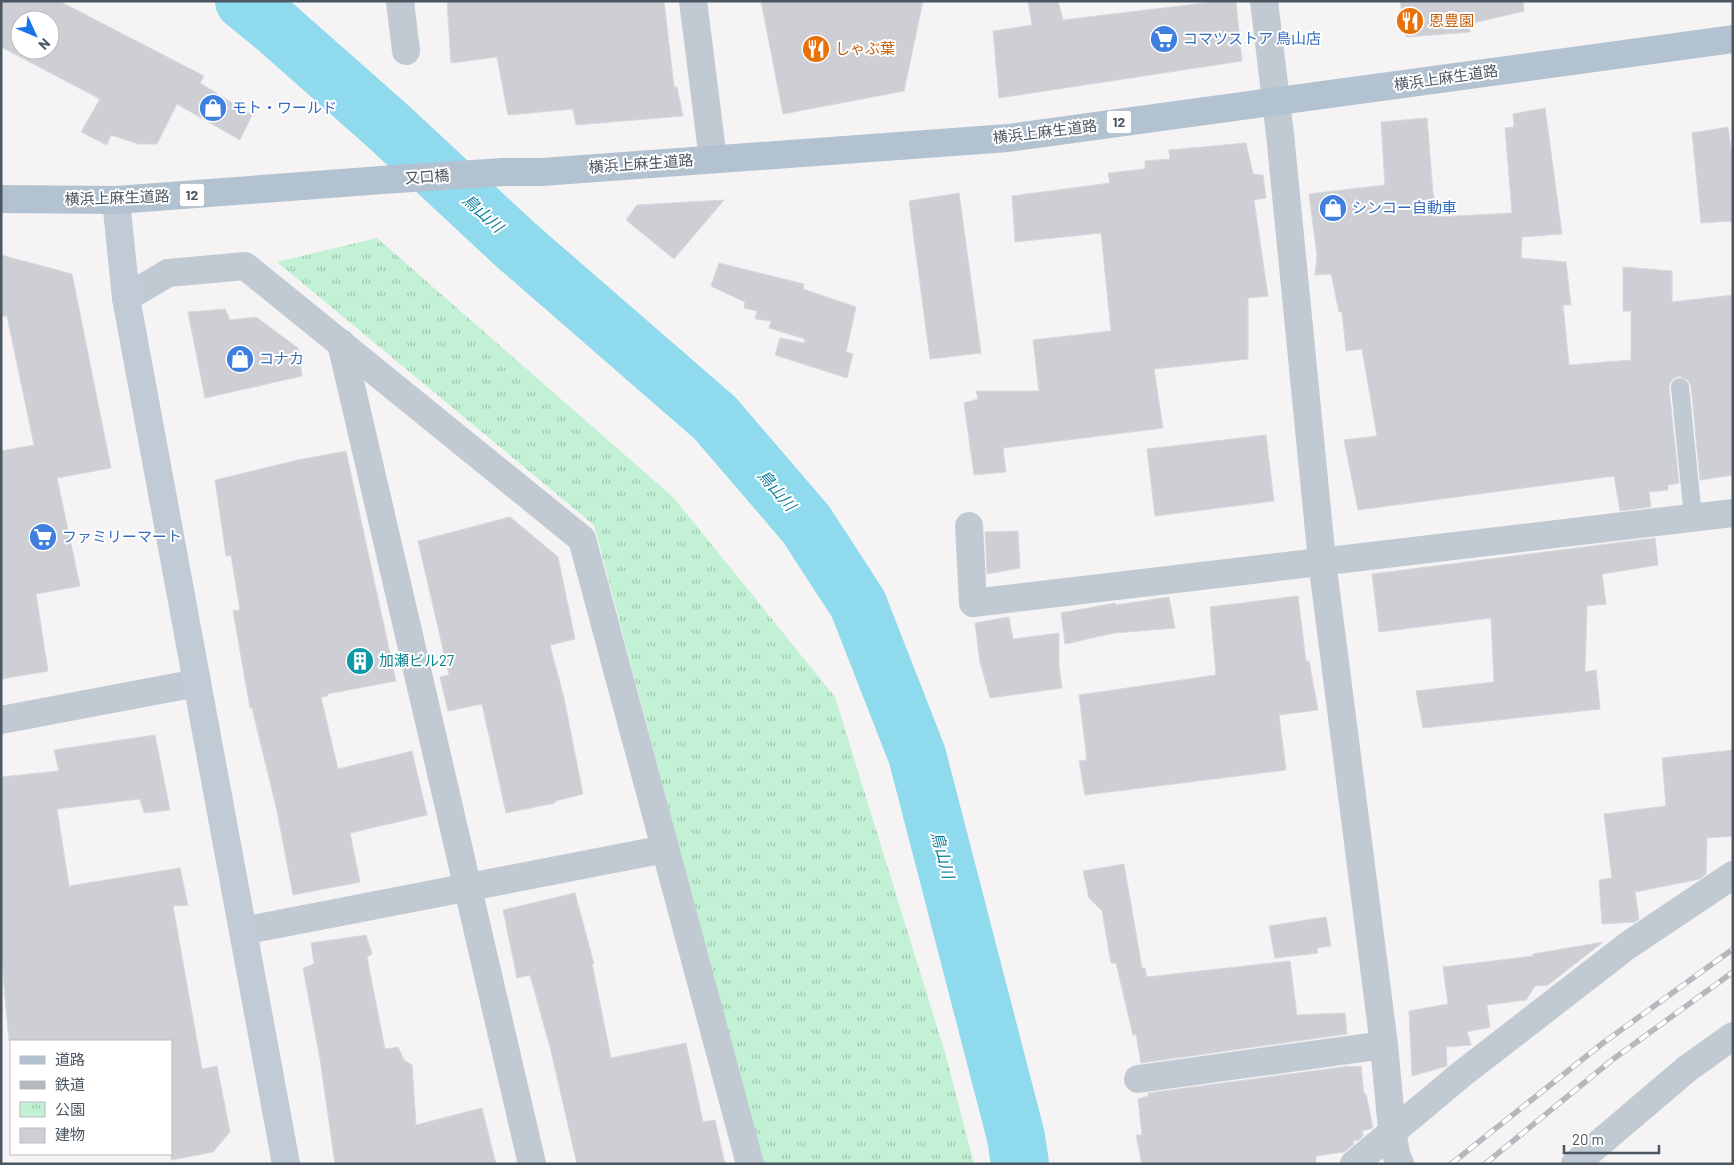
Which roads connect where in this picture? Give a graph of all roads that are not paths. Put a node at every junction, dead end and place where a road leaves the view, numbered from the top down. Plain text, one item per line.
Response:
1 (400, 1) edge
2 (693, 1) edge
3 (1264, 1) edge
4 (1733, 39) edge
5 (406, 51) dead end
6 (1277, 100) junction
7 (713, 159) junction
8 (503, 172) joint
9 (382, 180) joint
10 (1, 199) edge
11 (116, 200) junction
12 (126, 298) junction
13 (341, 343) junction
14 (1680, 386) dead end
15 (1733, 513) edge
16 (1693, 517) junction
17 (969, 526) dead end
18 (1322, 560) junction
19 (197, 683) junction
20 (1, 720) edge
21 (665, 849) junction
22 (1733, 875) edge
23 (468, 887) junction
24 (243, 931) junction
25 (1733, 1036) edge
26 (1384, 1044) junction
27 (1138, 1079) dead end
28 (1392, 1130) junction
29 (286, 1164) edge
30 (532, 1164) edge
31 (750, 1164) edge
32 (1354, 1164) edge
33 (1400, 1164) edge
34 (1576, 1164) edge

1 - 5 street
2 - 7 street
3 - 6 street
4 - 6 main road, 横浜上麻生道路 / 12
6 - 7 main road, 横浜上麻生道路 / 12
6 - 18 street
7 - 8 main road, 横浜上麻生道路 / 12
8 - 9 main road, 又口橋 / 12
9 - 11 main road, 横浜上麻生道路 / 12
10 - 11 main road, 横浜上麻生道路 / 12
11 - 12 street
12 - 13 street
12 - 19 street
13 - 21 street
13 - 23 street
14 - 16 lane
15 - 16 street
16 - 18 street
17 - 18 street
18 - 26 street
19 - 20 street
19 - 24 street
21 - 23 street
21 - 31 street
22 - 28 street
23 - 24 street
23 - 30 street
24 - 29 street
25 - 34 street
26 - 27 street
26 - 28 street
28 - 32 street
28 - 33 street

